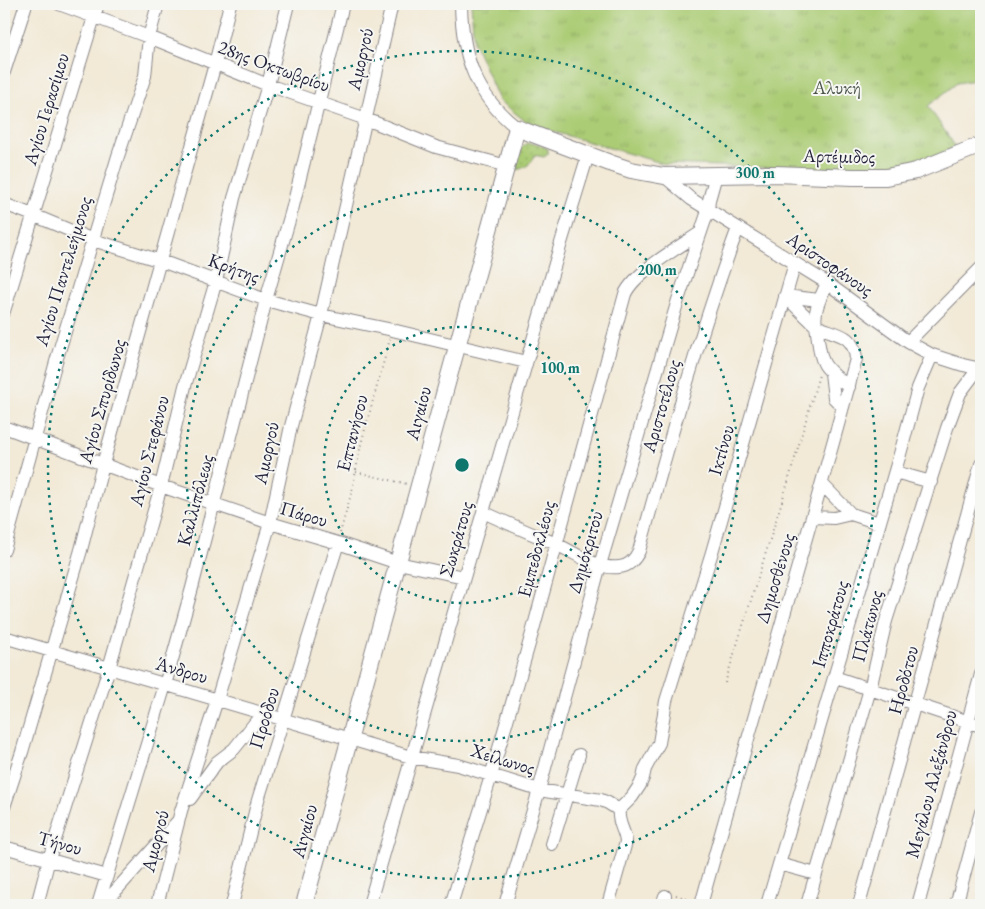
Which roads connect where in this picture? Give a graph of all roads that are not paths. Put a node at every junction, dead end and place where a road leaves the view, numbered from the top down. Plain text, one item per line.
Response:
1 (26, 4) edge
2 (59, 4) edge
3 (98, 4) edge
4 (158, 4) edge
5 (230, 4) edge
6 (288, 4) edge
7 (342, 4) edge
8 (461, 4) edge
9 (388, 6) edge
10 (94, 17) junction
11 (149, 37) junction
12 (215, 64) junction
13 (4, 72) edge
14 (268, 85) junction
15 (317, 102) junction
16 (366, 119) junction
17 (517, 128) junction
18 (981, 145) edge
19 (588, 155) junction
20 (507, 166) junction
21 (716, 175) junction
22 (664, 176) junction
23 (4, 204) edge
24 (708, 211) junction
25 (33, 214) junction
26 (738, 228) junction
27 (700, 233) junction
28 (93, 240) junction
29 (161, 261) junction
30 (795, 263) junction
31 (981, 268) edge
32 (216, 281) junction
33 (827, 283) junction
34 (785, 296) junction
35 (266, 300) junction
36 (819, 300) junction
37 (4, 311) edge
38 (321, 315) junction
39 (816, 326) junction
40 (908, 342) junction
41 (458, 345) junction
42 (932, 355) junction
43 (526, 362) junction
44 (980, 367) edge
45 (831, 373) junction
46 (849, 387) junction
47 (843, 407) junction
48 (4, 427) edge
49 (35, 439) junction
50 (103, 464) junction
51 (981, 464) edge
52 (895, 472) junction
53 (931, 482) junction
54 (822, 484) junction
55 (161, 486) junction
56 (213, 504) junction
57 (483, 512) junction
58 (851, 514) junction
59 (812, 517) junction
60 (270, 523) junction
61 (879, 523) junction
62 (338, 543) junction
63 (556, 544) junction
64 (4, 550) edge
65 (398, 563) junction
66 (600, 565) junction
67 (464, 577) junction
68 (4, 637) edge
69 (52, 652) junction
70 (108, 668) junction
71 (981, 674) edge
72 (834, 677) junction
73 (165, 685) junction
74 (870, 689) junction
75 (217, 700) junction
76 (916, 704) junction
77 (262, 714) junction
78 (282, 720) junction
79 (967, 722) junction
80 (981, 726) edge
81 (349, 740) junction
82 (578, 755) dead end
83 (411, 757) junction
84 (492, 776) junction
85 (539, 790) junction
86 (568, 794) junction
87 (4, 807) edge
88 (619, 810) junction
89 (981, 812) edge
90 (180, 819) junction
91 (552, 844) dead end
92 (4, 847) edge
93 (49, 860) junction
94 (779, 864) junction
95 (816, 874) junction
96 (107, 876) junction
97 (37, 905) edge
98 (98, 905) edge
99 (103, 905) edge
100 (157, 905) edge
101 (232, 905) edge
102 (304, 905) edge
103 (370, 905) edge
104 (452, 905) edge
105 (505, 905) edge
106 (608, 905) edge
107 (702, 905) edge
108 (767, 905) edge
109 (807, 905) edge
110 (859, 905) edge
111 (918, 905) edge
112 (956, 905) edge

1 - 13 street
2 - 10 street, 28ης Οκτωβρίου
3 - 10 street, Αγίου Γερασίμου
4 - 11 street, Αγίου Παντελεήμονος
5 - 12 street, Αγίου Σπυρίδωνος
6 - 14 street, Αγίου Στεφάνου
7 - 15 street, Καλλιπόλεως
8 - 17 street
9 - 16 street, Αμοργού
10 - 11 street, 28ης Οκτωβρίου
10 - 25 street, Αγίου Γερασίμου
11 - 12 street, 28ης Οκτωβρίου
11 - 28 street, Αγίου Παντελεήμονος
12 - 14 street, 28ης Οκτωβρίου
12 - 29 street, Αγίου Σπυρίδωνος
14 - 15 street, 28ης Οκτωβρίου
14 - 32 street, Αγίου Στεφάνου
15 - 16 street, 28ης Οκτωβρίου
15 - 35 street, Καλλιπόλεως
16 - 20 street, 28ης Οκτωβρίου
16 - 38 street, Αμοργού
17 - 19 main road, Αρτέμιδος
17 - 20 main road, Αιγαίου
18 - 21 main road, Αρτέμιδος
19 - 22 main road, Αρτέμιδος
19 - 43 street, Σωκράτους
20 - 41 main road, Αιγαίου
21 - 22 main road, Αρτέμιδος
21 - 24 street, Δημόκριτου
22 - 24 street, Αριστοφάνους
23 - 25 street, Κρήτης
24 - 26 street, Αριστοφάνους
24 - 27 street, Δημόκριτου
25 - 28 street, Κρήτης
25 - 37 street, Αγίου Γερασίμου
26 - 30 street, Αριστοφάνους
26 - 66 street, Αριστοτέλους
27 - 63 street, Εμπεδοκλέους
27 - 66 street, Δημόκριτου
28 - 29 street, Κρήτης
28 - 49 street, Αγίου Παντελεήμονος
29 - 32 street, Κρήτης
29 - 50 street, Αγίου Σπυρίδωνος
30 - 33 street, Αριστοφάνους
30 - 34 street, Ικτίνου
31 - 40 street
32 - 35 street, Κρήτης
32 - 55 street, Αγίου Στεφάνου
33 - 36 street
33 - 40 street, Αριστοφάνους
34 - 36 street
34 - 39 street
34 - 88 street, Ικτίνου
35 - 38 street, Κρήτης
35 - 56 street, Καλλιπόλεως
36 - 39 street
38 - 41 street, Κρήτης
38 - 60 street, Αμοργού
39 - 45 street
39 - 46 street, Δημοσθένους
40 - 42 street, Αριστοφάνους
41 - 43 street, Κρήτης
41 - 65 main road, Αιγαίου
42 - 44 street, Αριστοφάνους
42 - 52 street, Ιπποκράτους
43 - 57 street, Σωκράτους
44 - 53 street, Πλάτωνος
45 - 46 street
45 - 47 street
46 - 47 street, Δημοσθένους
47 - 54 street, Δημοσθένους
48 - 49 street, Πάρου
49 - 50 street, Πάρου
49 - 64 street, Αγίου Παντελεήμονος
50 - 55 street, Πάρου
50 - 69 street, Αγίου Σπυρίδωνος
51 - 76 street, Ηροδότου
52 - 53 street
52 - 61 street, Ιπποκράτους
53 - 74 street, Πλάτωνος
54 - 58 street
54 - 59 street, Δημοσθένους
55 - 56 street, Πάρου
55 - 70 street, Αγίου Στεφάνου
56 - 60 street, Πάρου
56 - 73 street, Καλλιπόλεως
57 - 63 street
57 - 67 street, Σωκράτους
58 - 59 street
58 - 61 street
59 - 107 street, Δημοσθένους
60 - 62 street, Πάρου
60 - 75 street, Αμοργού
61 - 72 street, Ιπποκράτους
62 - 65 street, Πάρου
62 - 78 street, Προόδου
63 - 66 street
63 - 84 street, Εμπεδοκλέους
65 - 67 street, Πάρου
65 - 81 main road, Αιγαίου
66 - 85 street, Δημόκριτου
67 - 83 street, Σωκράτους
68 - 69 street, Άνδρου
69 - 70 street, Άνδρου
69 - 87 street, Αγίου Σπυρίδωνος
70 - 73 street, Άνδρου
70 - 93 street, Αγίου Στεφάνου
71 - 79 street, Μεγάλου Αλεξάνδρου
72 - 74 street
72 - 94 street, Ιπποκράτους
73 - 75 street, Άνδρου
73 - 96 street, Καλλιπόλεως
74 - 76 street
74 - 95 street, Πλάτωνος
75 - 77 street, Άνδρου
75 - 90 street, Αμοργού
76 - 79 street
76 - 110 street, Ηροδότου
77 - 78 street, Άνδρου
77 - 90 street
78 - 81 street, Άνδρου
78 - 101 street, Προόδου
79 - 80 street
79 - 111 street, Μεγάλου Αλεξάνδρου
81 - 83 street, Χείλωνος
81 - 102 main road, Αιγαίου
82 - 86 street
83 - 84 street, Χείλωνος
83 - 103 street, Σωκράτους
84 - 85 street, Χείλωνος
84 - 104 street, Εμπεδοκλέους
85 - 86 street, Χείλωνος
85 - 105 street, Δημόκριτου
86 - 88 street, Χείλωνος
86 - 91 street
88 - 106 street
89 - 112 street
90 - 99 street
90 - 100 street, Αμοργού
92 - 93 street, Τήνου
93 - 96 street, Τήνου
93 - 97 street, Αγίου Στεφάνου
94 - 95 street
94 - 108 street, Ιπποκράτους
95 - 109 street, Πλάτωνος
96 - 98 street, Καλλιπόλεως

